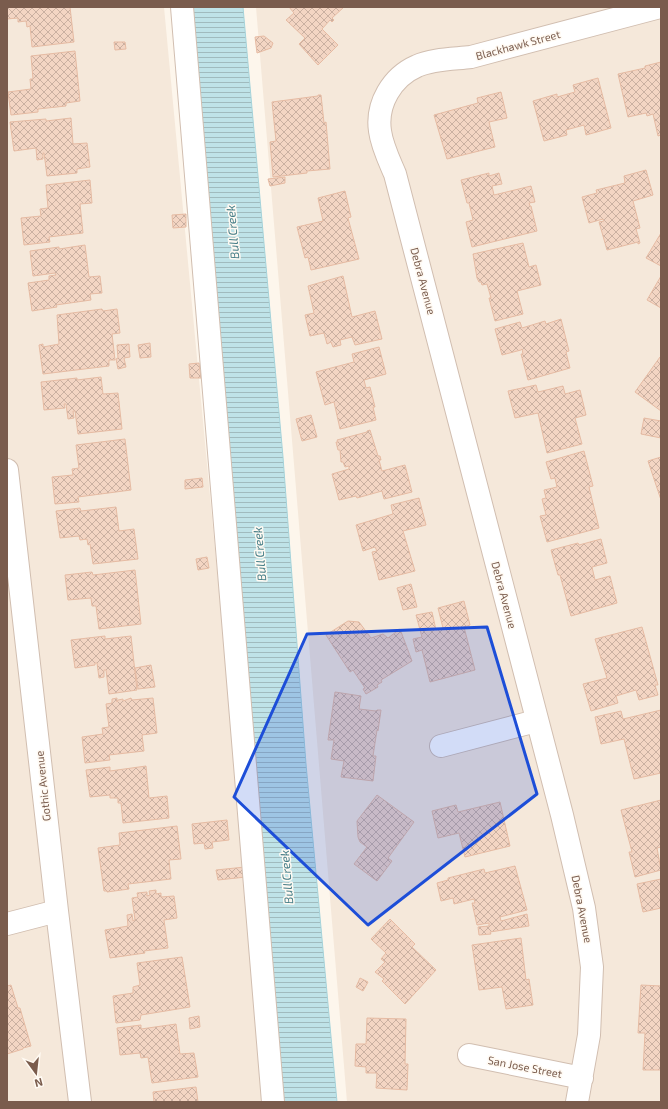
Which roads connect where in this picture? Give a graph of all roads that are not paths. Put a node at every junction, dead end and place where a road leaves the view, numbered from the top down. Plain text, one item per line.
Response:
1 (182, 7) edge
2 (660, 7) edge
3 (386, 94) joint
4 (7, 470) edge
5 (14, 585) edge
6 (536, 721) junction
7 (441, 746) dead end
8 (56, 911) junction
9 (7, 924) edge
10 (469, 1055) dead end
11 (582, 1078) junction
12 (80, 1102) edge
13 (274, 1102) edge
14 (577, 1102) edge

1 - 13 street
2 - 3 street, Blackhawk Street
3 - 6 street, Debra Avenue
4 - 5 street, Gothic Avenue
5 - 8 street, Gothic Avenue
6 - 7 street
6 - 11 street, Debra Avenue
8 - 9 street
8 - 12 street, Gothic Avenue
10 - 11 street, San Jose Street
11 - 14 street, Debra Avenue

